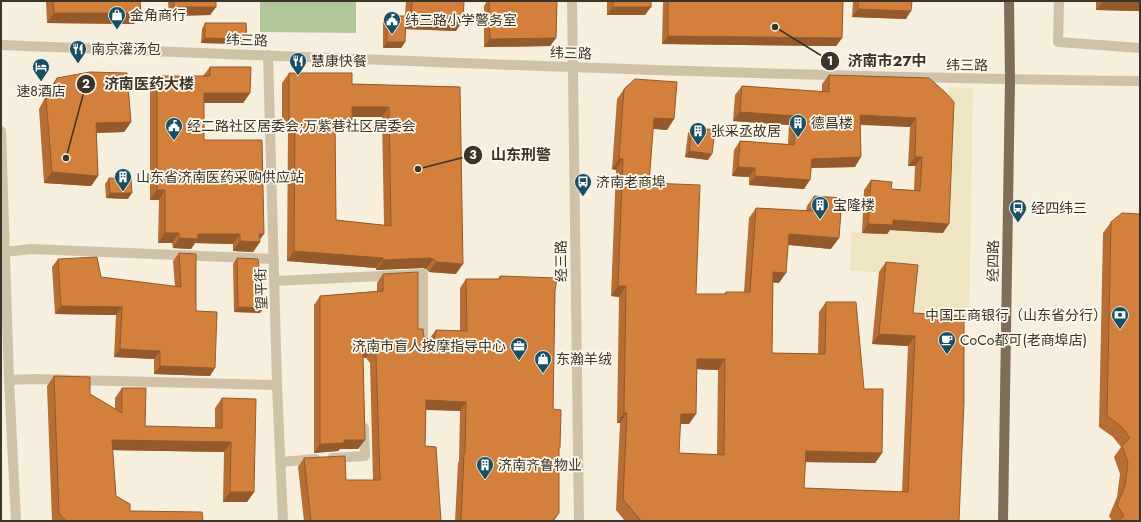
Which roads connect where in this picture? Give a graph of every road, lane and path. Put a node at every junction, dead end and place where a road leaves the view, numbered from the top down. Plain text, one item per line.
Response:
1 (572, 1) edge
2 (1009, 1) edge
3 (1059, 1) edge
4 (1, 44) edge
5 (1140, 48) edge
6 (268, 55) junction
7 (572, 68) junction
8 (1010, 80) junction
9 (1140, 81) edge
10 (1, 131) edge
11 (5, 252) junction
12 (274, 259) junction
13 (275, 281) junction
14 (423, 342) edge
15 (9, 380) junction
16 (277, 385) junction
17 (364, 417) edge
18 (280, 462) junction
19 (16, 521) edge
20 (283, 521) edge
21 (579, 521) edge
22 (1003, 521) edge

1 - 7 street, 经三路
2 - 8 main road, 经四路
3 - 5 street
4 - 6 street, 纬三路
6 - 7 street, 纬三路
6 - 12 street, 望平街
7 - 8 street, 纬三路
7 - 21 street, 经三路
8 - 9 street, 纬三路
8 - 22 main road, 经四路
10 - 11 street
11 - 12 street
11 - 15 street
12 - 13 street, 望平街
13 - 14 street
13 - 16 street, 望平街
15 - 16 street
15 - 19 street
16 - 18 street, 望平街
17 - 18 street
18 - 20 street, 望平街

